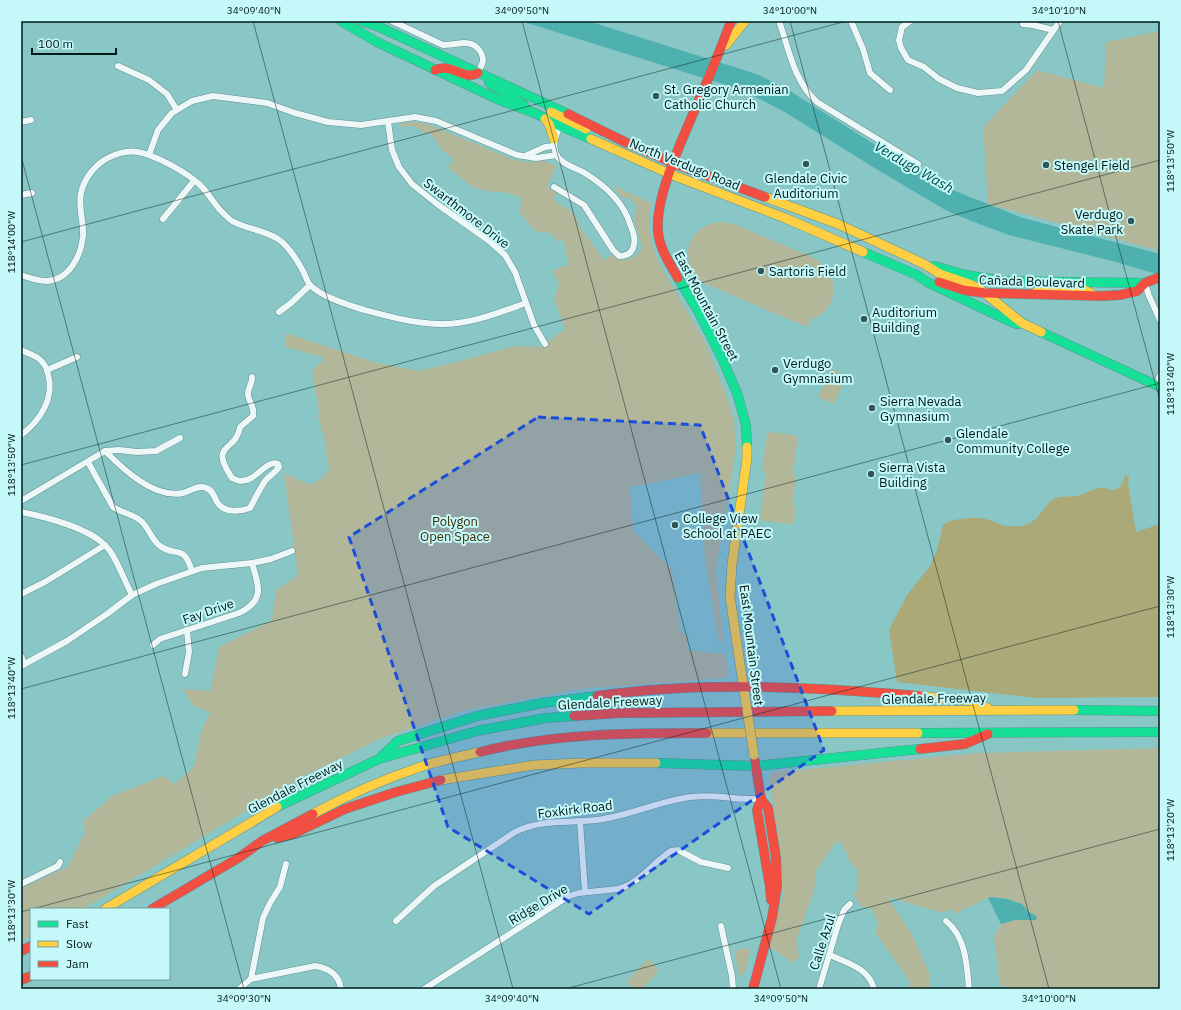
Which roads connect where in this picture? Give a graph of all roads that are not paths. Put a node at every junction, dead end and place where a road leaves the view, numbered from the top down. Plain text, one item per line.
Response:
1 (341, 21) edge
2 (361, 21) edge
3 (369, 21) edge
4 (392, 21) edge
5 (731, 21) edge
6 (745, 21) edge
7 (779, 21) edge
8 (852, 21) edge
9 (910, 21) edge
10 (1060, 21) edge
11 (1023, 24) dead end
12 (378, 26) junction
13 (1053, 30) junction
14 (717, 58) junction
15 (118, 66) dead end
16 (435, 70) junction
17 (478, 73) junction
18 (890, 90) dead end
19 (525, 94) junction
20 (177, 110) junction
21 (541, 116) junction
22 (31, 120) dead end
23 (21, 122) edge
24 (388, 122) junction
25 (562, 123) junction
26 (602, 130) junction
27 (554, 142) junction
28 (149, 155) junction
29 (557, 155) junction
30 (524, 156) junction
31 (673, 163) junction
32 (918, 164) dead end
33 (670, 174) junction
34 (194, 181) junction
35 (554, 186) dead end
36 (32, 193) dead end
37 (21, 195) edge
38 (163, 219) dead end
39 (838, 224) junction
40 (831, 238) junction
41 (924, 264) junction
42 (21, 275) edge
43 (917, 275) junction
44 (1158, 278) edge
45 (1145, 283) junction
46 (1063, 284) junction
47 (310, 285) junction
48 (985, 293) junction
49 (1031, 295) junction
50 (1094, 296) junction
51 (526, 303) junction
52 (278, 312) dead end
53 (1160, 320) edge
54 (1022, 324) junction
55 (545, 344) dead end
56 (21, 350) edge
57 (77, 357) dead end
58 (47, 370) junction
59 (1160, 375) edge
60 (252, 377) dead end
61 (1158, 386) edge
62 (21, 436) edge
63 (180, 438) dead end
64 (105, 451) junction
65 (88, 462) junction
66 (21, 501) edge
67 (21, 512) edge
68 (104, 545) junction
69 (292, 551) dead end
70 (252, 563) junction
71 (192, 571) junction
72 (21, 594) edge
73 (132, 595) junction
74 (187, 630) junction
75 (153, 645) dead end
76 (21, 656) edge
77 (22, 664) edge
78 (185, 674) dead end
79 (743, 686) junction
80 (993, 710) junction
81 (1160, 711) edge
82 (992, 732) junction
83 (1160, 732) edge
84 (379, 759) junction
85 (756, 766) junction
86 (761, 800) junction
87 (580, 821) junction
88 (262, 842) junction
89 (60, 862) dead end
90 (286, 864) dead end
91 (728, 868) dead end
92 (21, 884) edge
93 (584, 892) junction
94 (850, 904) dead end
95 (107, 908) edge
96 (154, 908) edge
97 (396, 921) dead end
98 (946, 921) dead end
99 (721, 926) dead end
100 (30, 946) edge
101 (21, 951) edge
102 (830, 956) junction
103 (251, 979) junction
104 (239, 989) edge
105 (341, 989) edge
106 (424, 989) edge
107 (732, 989) edge
108 (753, 989) edge
109 (819, 989) edge
110 (874, 989) edge
111 (969, 989) edge

1 - 16 main road, North Verdugo Road
2 - 12 main road, North Verdugo Road
3 - 12 main road
4 - 17 street
5 - 14 main road, East Mountain Street
6 - 14 main road
7 - 32 street
8 - 18 street
9 - 13 street
10 - 13 street
11 - 13 street
12 - 17 main road, North Verdugo Road
14 - 31 main road, East Mountain Street
15 - 20 street
16 - 17 main road
16 - 21 main road, North Verdugo Road
17 - 19 main road, North Verdugo Road
17 - 21 main road
19 - 25 main road
19 - 26 main road, North Verdugo Road
20 - 24 street
20 - 28 street
21 - 25 main road, North Verdugo Road
21 - 27 main road
22 - 23 street
24 - 30 street
24 - 51 street, Swarthmore Drive
25 - 26 main road
25 - 27 street
25 - 33 main road, North Verdugo Road
26 - 31 main road, North Verdugo Road
27 - 29 street
27 - 30 street
28 - 34 street
28 - 42 street
29 - 30 street
29 - 35 street
31 - 33 main road, East Mountain Street
31 - 39 main road, North Verdugo Road
33 - 40 main road, North Verdugo Road
33 - 79 main road, East Mountain Street
34 - 38 street
34 - 47 street
36 - 37 street
39 - 40 main road
39 - 41 main road, North Verdugo Road
40 - 43 main road, North Verdugo Road
41 - 46 main road, Cañada Boulevard
41 - 48 main road, North Verdugo Road
43 - 48 main road, Cañada Boulevard
43 - 54 main road, North Verdugo Road
44 - 45 main road, Cañada Boulevard
45 - 46 main road, Cañada Boulevard
45 - 50 main road, Cañada Boulevard
45 - 53 street
46 - 49 main road
46 - 50 main road
47 - 51 street
47 - 52 street
48 - 49 main road, Cañada Boulevard
48 - 54 main road, North Verdugo Road
49 - 50 main road, Cañada Boulevard
51 - 55 street, Swarthmore Drive
54 - 61 main road, North Verdugo Road
56 - 58 street
57 - 58 street
58 - 62 street
59 - 61 street
60 - 64 street
63 - 64 street
64 - 65 street
65 - 66 street
65 - 71 street
67 - 68 street
68 - 72 street
68 - 73 street
69 - 70 street
70 - 71 street
70 - 74 street, Fay Drive
71 - 73 street
73 - 77 street
74 - 75 street, Fay Drive
74 - 78 street
76 - 77 street
79 - 80 main road
79 - 84 main road
79 - 85 main road, East Mountain Street, bridge
80 - 81 main road, Glendale Freeway
80 - 84 main road, Glendale Freeway
82 - 83 main road
82 - 85 main road
82 - 88 main road
84 - 95 main road, Glendale Freeway
85 - 86 main road, East Mountain Street
85 - 88 main road
86 - 87 street, Foxkirk Road
86 - 108 main road, East Mountain Street
87 - 93 street
87 - 97 street, Foxkirk Road
88 - 96 main road
89 - 92 street
90 - 103 street
91 - 93 street, Ridge Drive
93 - 106 street, Ridge Drive
94 - 102 street, Calle Azul
98 - 111 street
99 - 107 street
100 - 101 main road
102 - 109 street, Calle Azul
102 - 110 street
103 - 104 street
103 - 105 street

